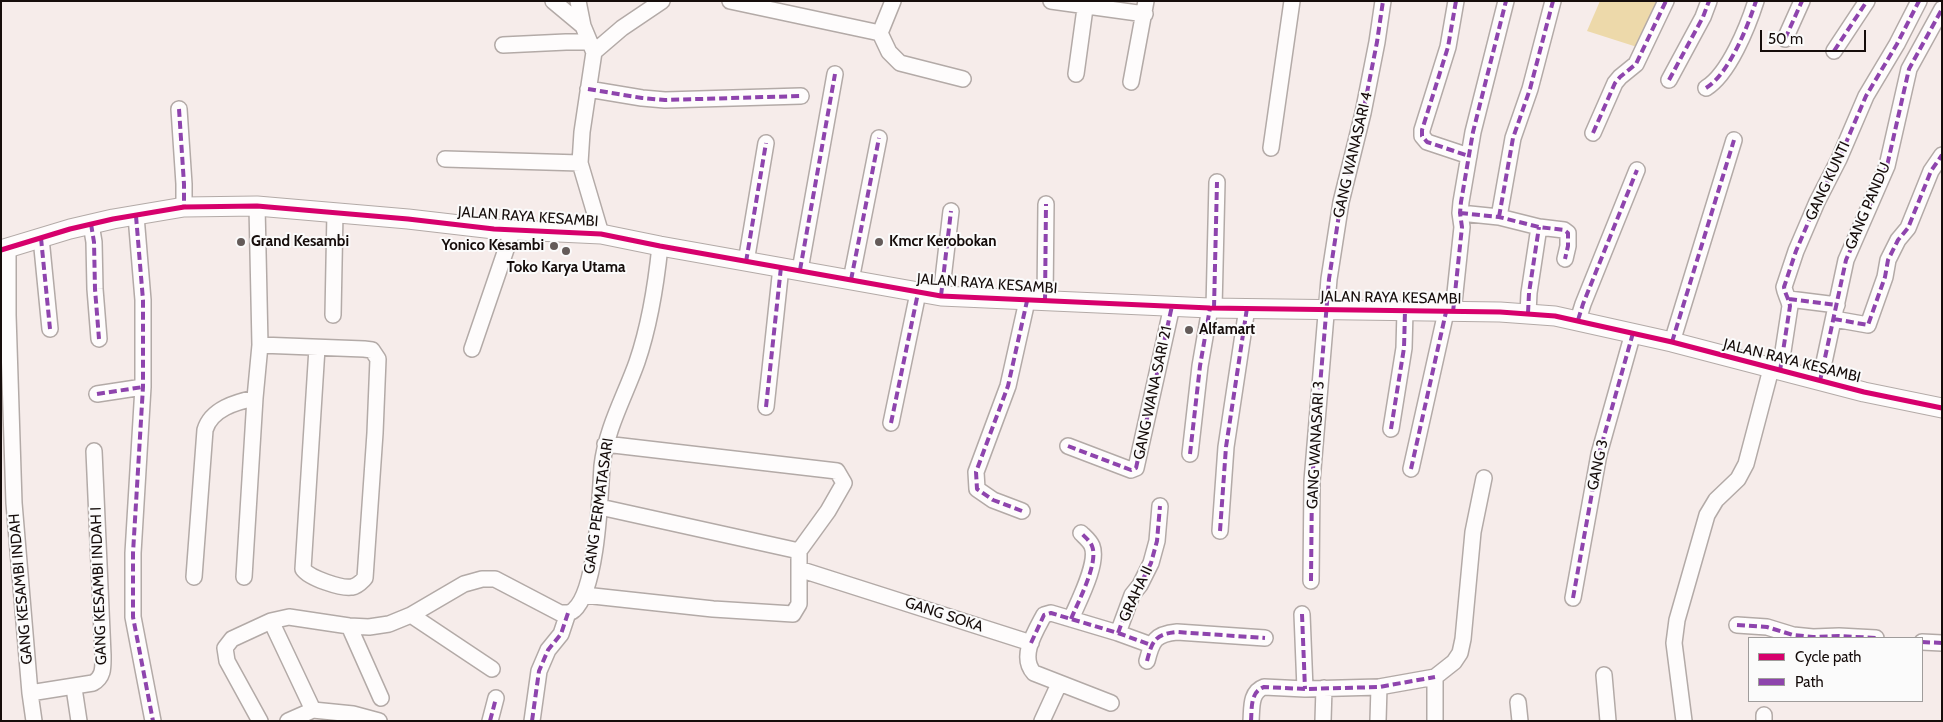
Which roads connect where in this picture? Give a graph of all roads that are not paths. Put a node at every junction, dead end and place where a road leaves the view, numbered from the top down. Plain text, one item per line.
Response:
1 (553, 1) edge
2 (578, 1) edge
3 (661, 1) edge
4 (730, 1) edge
5 (893, 1) edge
6 (1051, 1) edge
7 (1292, 1) edge
8 (1383, 1) edge
9 (1456, 1) edge
10 (1506, 1) edge
11 (1553, 1) edge
12 (1666, 1) edge
13 (1709, 1) edge
14 (1756, 1) edge
15 (1802, 1) edge
16 (1867, 1) edge
17 (1919, 1) edge
18 (1086, 3) edge
19 (788, 7) edge
20 (1146, 8) edge
21 (1942, 9) edge
22 (582, 26) junction
23 (880, 33) junction
24 (1784, 39) dead end
25 (502, 44) dead end
26 (591, 47) junction
27 (1834, 51) dead end
28 (835, 74) dead end
29 (1076, 74) dead end
30 (962, 79) dead end
31 (1669, 80) dead end
32 (1131, 82) dead end
33 (1706, 88) dead end
34 (588, 89) junction
35 (801, 96) dead end
36 (179, 110) dead end
37 (1593, 133) dead end
38 (879, 138) dead end
39 (1734, 140) dead end
40 (766, 142) dead end
41 (1271, 148) dead end
42 (1469, 156) junction
43 (1942, 156) edge
44 (444, 159) dead end
45 (580, 163) junction
46 (1637, 170) dead end
47 (1218, 182) dead end
48 (1046, 204) dead end
49 (257, 206) junction
50 (184, 207) junction
51 (952, 211) dead end
52 (335, 212) junction
53 (1460, 213) junction
54 (136, 216) junction
55 (1499, 217) junction
56 (91, 224) junction
57 (1539, 227) junction
58 (513, 229) junction
59 (601, 234) junction
60 (41, 238) junction
61 (660, 246) junction
62 (5, 248) edge
63 (1565, 259) dead end
64 (746, 262) junction
65 (781, 267) junction
66 (800, 270) junction
67 (851, 280) junction
68 (918, 293) junction
69 (940, 296) junction
70 (1790, 299) junction
71 (1036, 301) junction
72 (1172, 306) junction
73 (1212, 308) junction
74 (1247, 308) junction
75 (1327, 308) junction
76 (1405, 311) junction
77 (1450, 312) junction
78 (1836, 312) junction
79 (1528, 314) junction
80 (333, 315) dead end
81 (1578, 320) junction
82 (50, 329) dead end
83 (1633, 333) junction
84 (99, 339) dead end
85 (1672, 342) junction
86 (260, 346) junction
87 (317, 348) junction
88 (472, 349) dead end
89 (1775, 370) junction
90 (1820, 381) junction
91 (143, 387) junction
92 (97, 394) dead end
93 (255, 398) junction
94 (766, 407) dead end
95 (1942, 408) edge
96 (891, 423) dead end
97 (1391, 429) dead end
98 (605, 444) junction
99 (1068, 446) dead end
100 (94, 451) dead end
101 (1190, 454) dead end
102 (1411, 469) dead end
103 (1484, 478) dead end
104 (1160, 506) dead end
105 (600, 507) junction
106 (1022, 511) dead end
107 (1220, 531) dead end
108 (1081, 533) dead end
109 (799, 551) junction
110 (799, 569) junction
111 (194, 577) dead end
112 (244, 577) dead end
113 (1311, 581) dead end
114 (584, 595) junction
115 (1573, 598) dead end
116 (568, 613) junction
117 (1302, 614) dead end
118 (411, 615) junction
119 (1071, 619) junction
120 (271, 621) junction
121 (1738, 625) dead end
122 (349, 626) junction
123 (1118, 633) junction
124 (1813, 637) edge
125 (1813, 637) edge
126 (1858, 637) edge
127 (1265, 638) dead end
128 (1923, 642) edge
129 (1031, 643) junction
130 (1942, 643) edge
131 (1151, 645) junction
132 (1147, 661) dead end
133 (492, 669) dead end
134 (1604, 674) dead end
135 (1435, 677) junction
136 (1059, 684) junction
137 (1379, 687) junction
138 (74, 688) junction
139 (1324, 688) junction
140 (1305, 689) junction
141 (30, 693) junction
142 (381, 698) dead end
143 (496, 698) dead end
144 (1518, 702) dead end
145 (1112, 703) dead end
146 (313, 710) junction
147 (374, 720) edge
148 (34, 721) edge
149 (79, 721) edge
150 (152, 721) edge
151 (260, 721) edge
152 (288, 721) edge
153 (490, 721) edge
154 (532, 721) edge
155 (1042, 721) edge
156 (1251, 721) edge
157 (1323, 721) edge
158 (1378, 721) edge
159 (1435, 721) edge
160 (1520, 721) edge
161 (1608, 721) edge
162 (1684, 721) edge

1 - 22 street
2 - 22 street
3 - 26 street
4 - 19 street
5 - 23 street
6 - 18 street
7 - 41 street
8 - 75 street, GANG WANASARI 4
9 - 42 street
10 - 42 street
11 - 55 street
12 - 37 street
13 - 31 street
14 - 33 street
15 - 24 street
16 - 27 street
17 - 70 street, GANG KUNTI
18 - 20 street
18 - 29 street
19 - 23 street
20 - 32 street
21 - 78 street, GANG PANDU
22 - 26 street
23 - 30 street
25 - 26 street
26 - 34 street
28 - 66 street
34 - 35 street
34 - 45 street
36 - 50 street
38 - 67 street
39 - 85 street
40 - 64 street
42 - 53 street
43 - 78 street
44 - 45 street
45 - 59 street
46 - 81 street
47 - 73 street
48 - 71 street
49 - 50 street, JALAN RAYA KESAMBI
49 - 52 street, JALAN RAYA KESAMBI
49 - 86 street
50 - 54 street, JALAN RAYA KESAMBI
51 - 69 street
52 - 58 street, JALAN RAYA KESAMBI
52 - 80 street
53 - 55 street
53 - 77 street
54 - 56 street, JALAN RAYA KESAMBI
54 - 91 street
55 - 57 street
56 - 60 street, JALAN RAYA KESAMBI
56 - 84 street
57 - 63 street
57 - 79 street
58 - 59 street, JALAN RAYA KESAMBI
58 - 88 street
59 - 61 street, JALAN RAYA KESAMBI
60 - 62 street, JALAN RAYA KESAMBI
60 - 82 street
61 - 64 street, JALAN RAYA KESAMBI
61 - 98 street, GANG PERMATASARI
62 - 141 street, GANG KESAMBI INDAH
64 - 65 street, JALAN RAYA KESAMBI
65 - 66 street, JALAN RAYA KESAMBI
65 - 94 street
66 - 67 street, JALAN RAYA KESAMBI
67 - 68 street, JALAN RAYA KESAMBI
68 - 69 street, JALAN RAYA KESAMBI
68 - 96 street
69 - 71 street, JALAN RAYA KESAMBI
70 - 78 street
70 - 89 street, GANG KUNTI
71 - 72 street, JALAN RAYA KESAMBI
71 - 106 street
72 - 73 street, JALAN RAYA KESAMBI
72 - 99 street, GANG WANA SARI 21
73 - 74 street, JALAN RAYA KESAMBI
73 - 101 street
74 - 75 street, JALAN RAYA KESAMBI
74 - 107 street
75 - 76 street, JALAN RAYA KESAMBI
75 - 113 street, GANG WANASARI 3
76 - 77 street, JALAN RAYA KESAMBI
76 - 97 street
77 - 79 street, JALAN RAYA KESAMBI
77 - 102 street
78 - 90 street, GANG PANDU
79 - 81 street, JALAN RAYA KESAMBI
81 - 83 street, JALAN RAYA KESAMBI
83 - 85 street, JALAN RAYA KESAMBI
83 - 115 street, GANG 3
85 - 89 street, JALAN RAYA KESAMBI
86 - 87 street
86 - 93 street
87 - 87 street
89 - 90 street, JALAN RAYA KESAMBI
89 - 162 street, GANG KUNTI
90 - 95 street, JALAN RAYA KESAMBI
91 - 92 street
91 - 150 street
93 - 111 street
93 - 112 street
98 - 105 street, GANG PERMATASARI
98 - 109 street
100 - 138 street, GANG KESAMBI INDAH I
103 - 135 street
104 - 123 street, GRAHA II
105 - 109 street
105 - 114 street, GANG PERMATASARI
108 - 119 street
109 - 110 street
110 - 114 street
110 - 129 street, GANG SOKA
114 - 116 street, GANG PERMATASARI
116 - 118 street
116 - 154 street
117 - 140 street
118 - 122 street
118 - 133 street
119 - 123 street, GRAHA II
119 - 129 street, GRAHA II
120 - 122 street
120 - 146 street
120 - 151 street
121 - 125 street
122 - 142 street
123 - 131 street
124 - 126 street
127 - 131 street
128 - 130 street
129 - 136 street
131 - 132 street
134 - 161 street
135 - 137 street
135 - 159 street
136 - 145 street
136 - 155 street
137 - 139 street
137 - 158 street
138 - 141 street, GANG KESAMBI INDAH I
138 - 149 street
139 - 140 street
139 - 157 street
140 - 156 street
141 - 148 street, GANG KESAMBI INDAH
143 - 153 street
144 - 160 street
146 - 147 street
146 - 152 street

